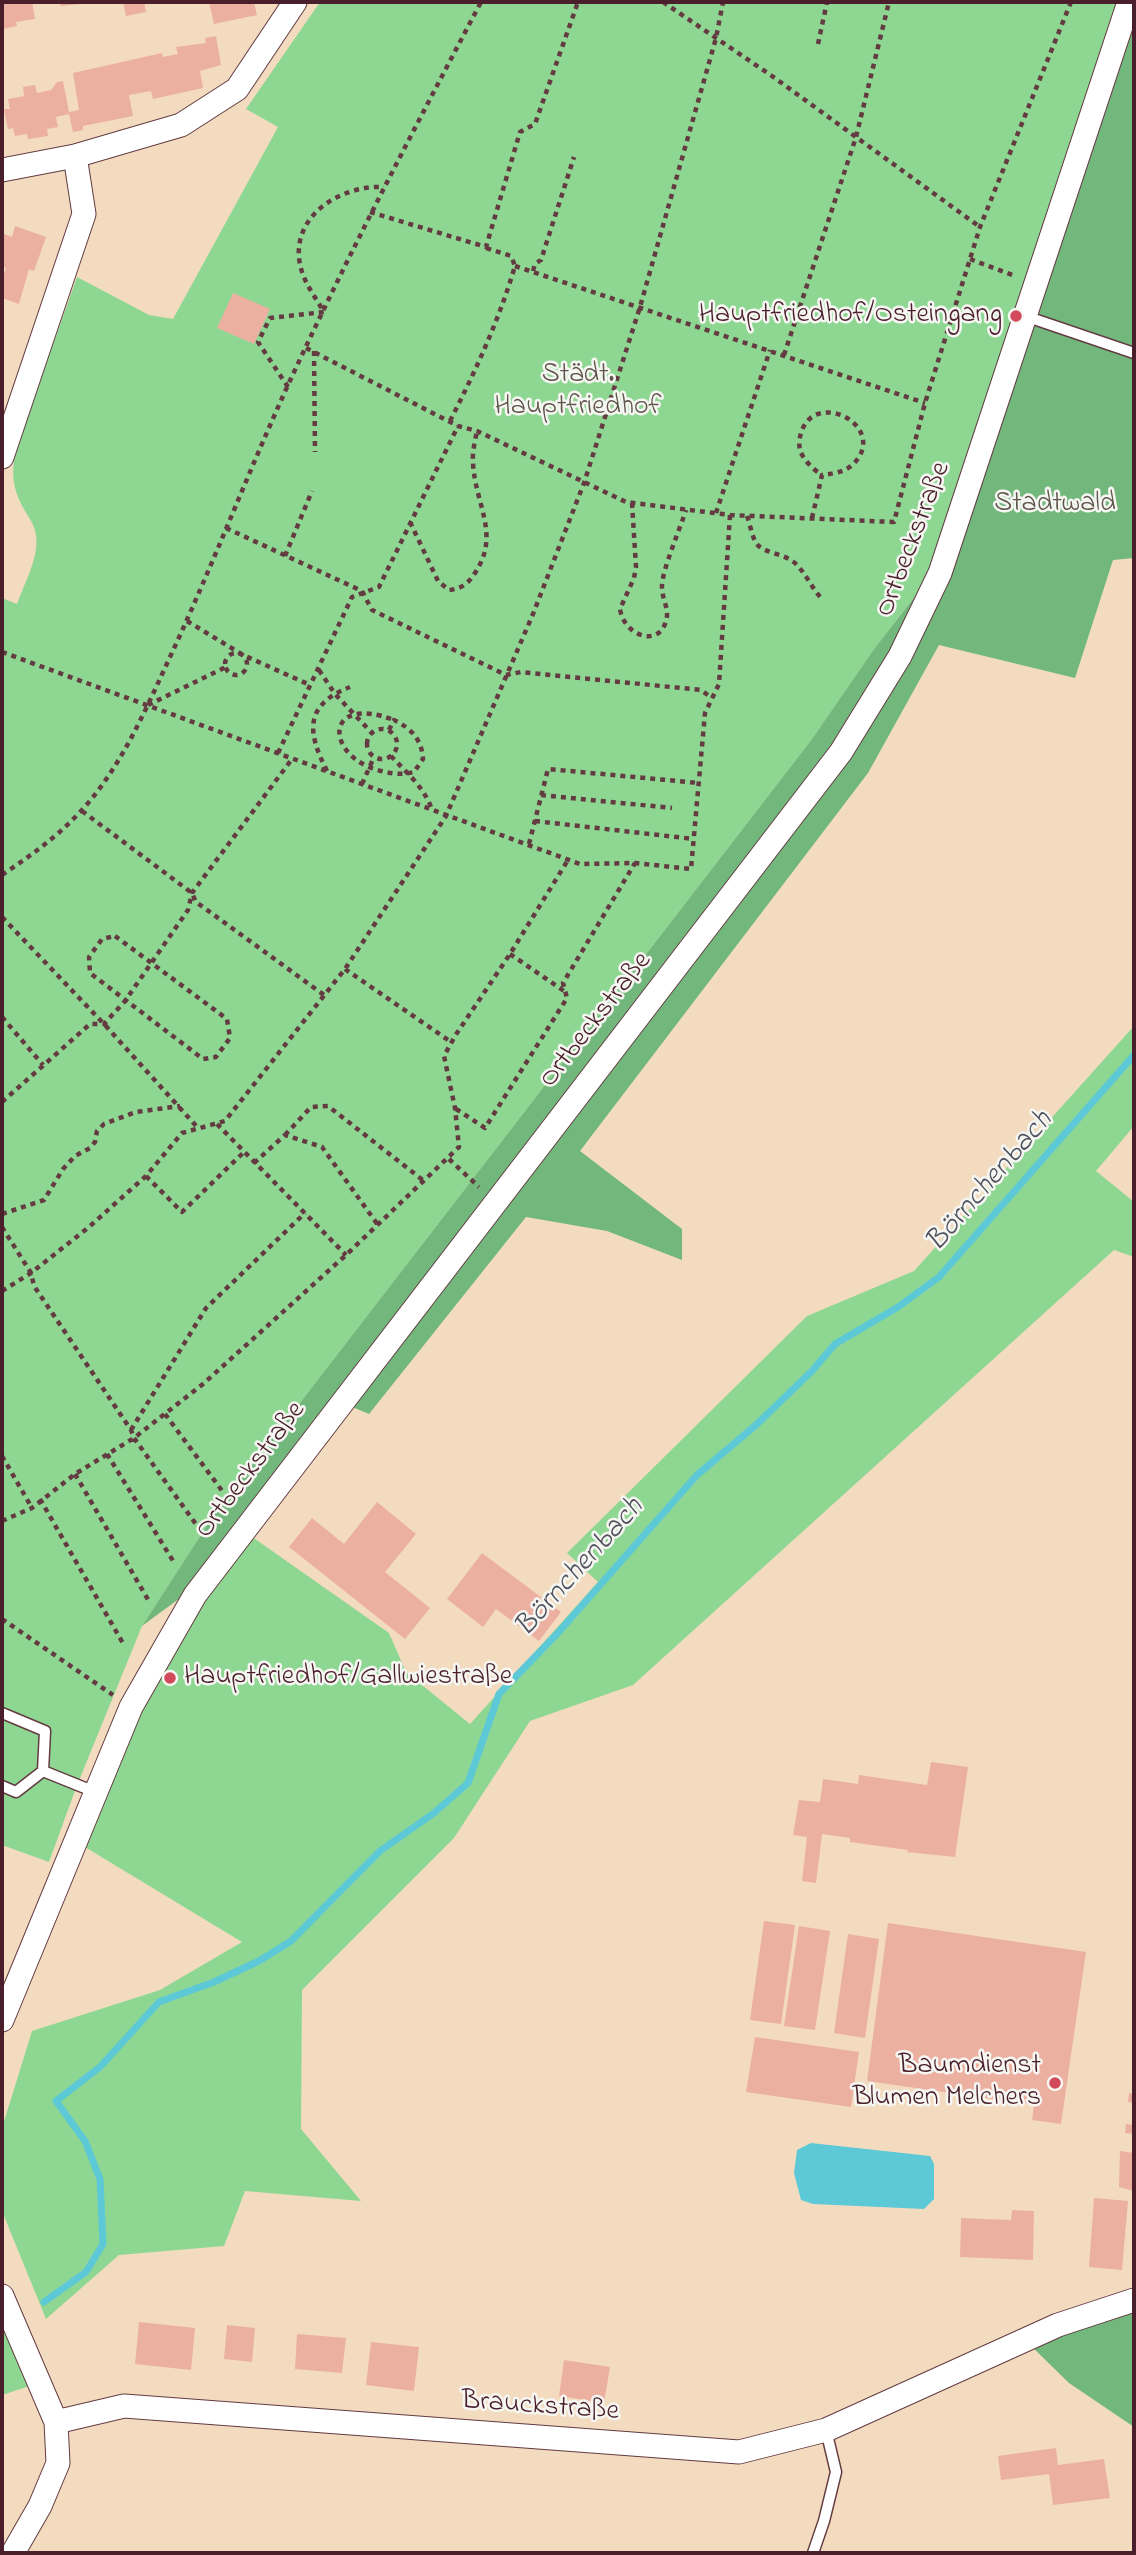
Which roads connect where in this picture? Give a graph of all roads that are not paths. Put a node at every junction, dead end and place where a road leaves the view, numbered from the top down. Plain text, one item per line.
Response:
1 (295, 2) edge
2 (1129, 2) edge
3 (75, 156) junction
4 (2, 170) edge
5 (1025, 316) junction
6 (1134, 353) edge
7 (2, 457) edge
8 (2, 1713) edge
9 (44, 1771) junction
10 (2, 1786) edge
11 (94, 1793) junction
12 (2, 2020) edge
13 (2, 2296) edge
14 (1134, 2300) edge
15 (56, 2422) junction
16 (826, 2430) junction
17 (13, 2553) edge
18 (813, 2553) edge

1 - 3 street
2 - 5 street, Ortbeckstraße
3 - 4 street
3 - 7 street
5 - 6 lane
5 - 11 street, Ortbeckstraße
8 - 9 lane
9 - 10 lane
9 - 11 lane
11 - 12 street, Ortbeckstraße
13 - 15 street
14 - 16 street, Brauckstraße
15 - 16 street, Brauckstraße
15 - 17 street
16 - 18 lane

